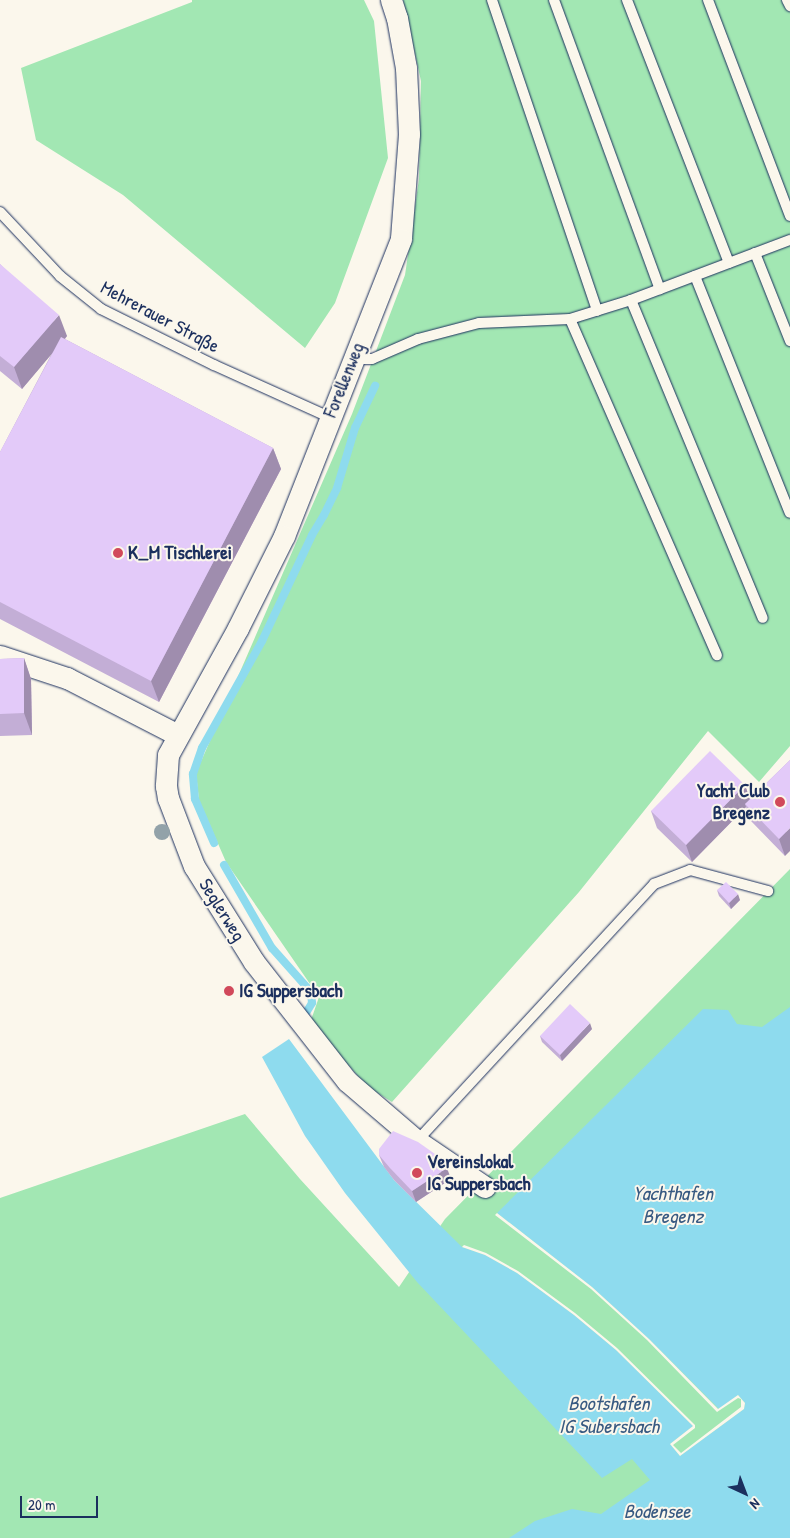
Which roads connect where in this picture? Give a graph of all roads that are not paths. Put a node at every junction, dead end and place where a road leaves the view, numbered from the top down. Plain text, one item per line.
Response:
1 (391, 0) edge
2 (492, 0) edge
3 (554, 0) edge
4 (627, 0) edge
5 (708, 0) edge
6 (788, 0) edge
7 (790, 6) edge
8 (0, 212) edge
9 (790, 216) edge
10 (790, 240) edge
11 (755, 253) junction
12 (729, 263) junction
13 (695, 276) junction
14 (660, 289) junction
15 (631, 300) junction
16 (597, 310) junction
17 (570, 319) junction
18 (790, 341) edge
19 (354, 358) junction
20 (329, 417) junction
21 (790, 513) edge
22 (763, 618) dead end
23 (717, 655) dead end
24 (0, 656) edge
25 (178, 735) junction
26 (768, 892) dead end
27 (417, 1141) junction
28 (485, 1187) dead end

1 - 19 street, Forellenweg
2 - 16 lane
3 - 14 lane
4 - 12 lane
5 - 9 lane
6 - 7 lane
8 - 20 lane, Mehrerauer Straße
10 - 11 lane
11 - 12 lane
11 - 18 lane
12 - 13 lane
13 - 14 lane
13 - 21 lane
14 - 15 lane
15 - 16 lane
15 - 22 lane
16 - 17 lane
17 - 19 lane
17 - 23 lane
19 - 20 street, Forellenweg
20 - 25 street, Forellenweg
24 - 25 street
25 - 27 street, Seglerweg
26 - 27 lane
27 - 28 street, Seglerweg

